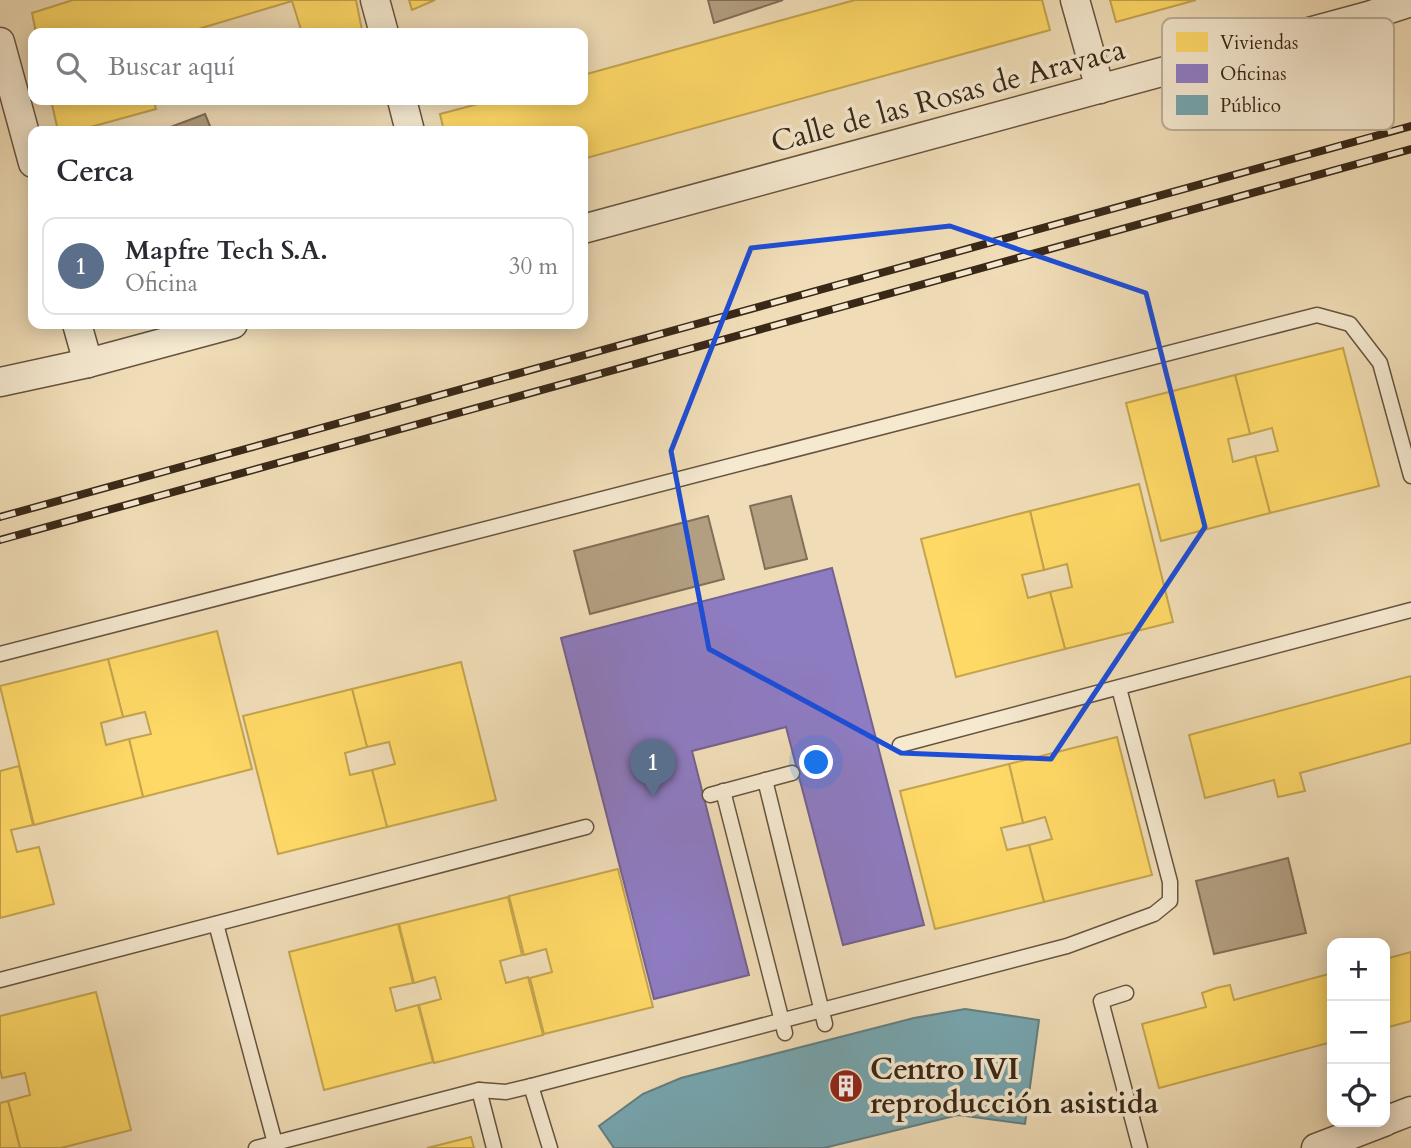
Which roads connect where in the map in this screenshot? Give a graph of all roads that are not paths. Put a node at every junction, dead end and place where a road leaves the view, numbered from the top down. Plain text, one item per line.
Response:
1 (375, 0) edge
2 (1075, 0) edge
3 (1411, 2) edge
4 (1361, 18) edge
5 (383, 28) edge
6 (0, 42) edge
7 (1162, 72) edge
8 (1100, 89) junction
9 (403, 105) edge
10 (409, 126) edge
11 (28, 145) edge
12 (588, 228) edge
13 (78, 329) edge
14 (214, 329) edge
15 (88, 363) junction
16 (0, 382) edge
17 (1411, 476) edge
18 (1411, 610) edge
19 (0, 654) edge
20 (1119, 688) junction
21 (900, 745) dead end
22 (792, 773) dead end
23 (765, 780) junction
24 (586, 827) dead end
25 (216, 924) junction
26 (0, 980) edge
27 (1126, 993) dead end
28 (823, 1016) junction
29 (783, 1027) junction
30 (531, 1086) junction
31 (479, 1090) junction
32 (1411, 1111) edge
33 (1390, 1119) edge
34 (1369, 1127) edge
35 (275, 1143) junction
36 (256, 1148) edge
37 (494, 1148) edge
38 (550, 1148) edge
39 (1140, 1148) edge
40 (1316, 1148) edge

1 - 5 street
2 - 8 street
3 - 4 street, Calle de las Rosas de Aravaca
6 - 11 street
7 - 8 street, Calle de las Rosas de Aravaca
8 - 12 street, Calle de las Rosas de Aravaca
9 - 10 street
13 - 15 street
14 - 15 street
15 - 16 street
17 - 19 lane
18 - 20 lane
20 - 21 lane
20 - 28 lane
22 - 23 lane
23 - 28 lane
23 - 29 lane
24 - 25 lane
25 - 26 lane
25 - 35 lane
27 - 39 lane
28 - 29 lane
29 - 30 lane
30 - 31 lane
30 - 38 lane
31 - 35 lane
31 - 37 lane
32 - 33 street
34 - 40 street
35 - 36 lane

